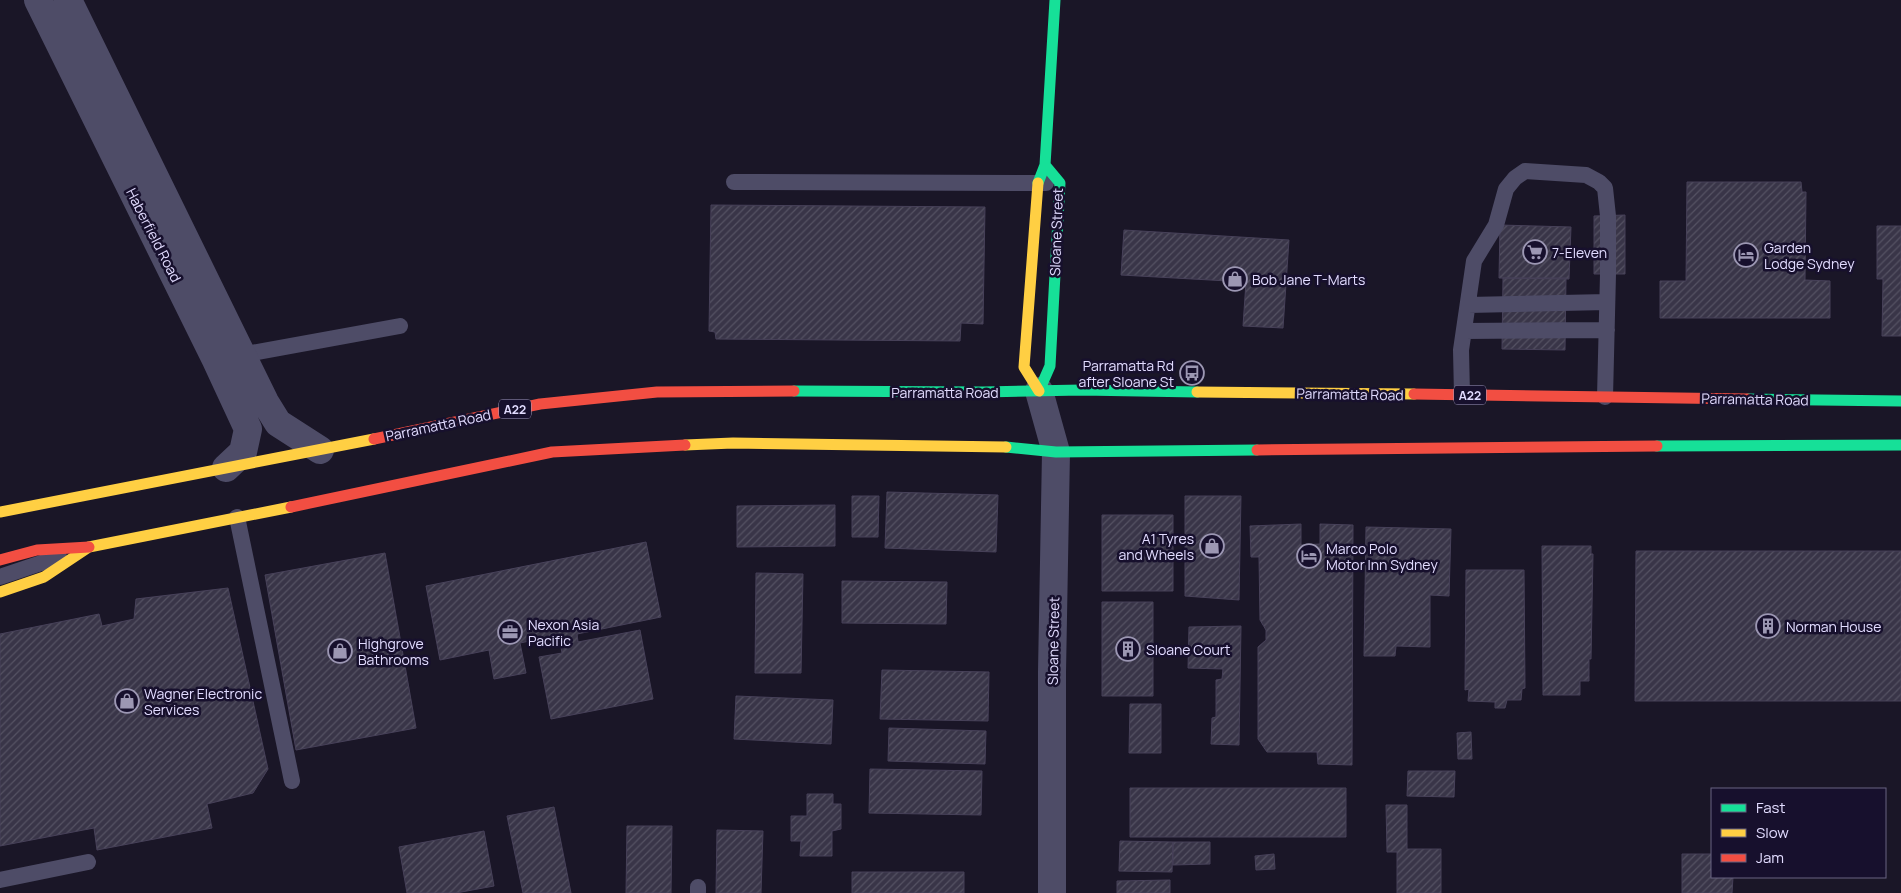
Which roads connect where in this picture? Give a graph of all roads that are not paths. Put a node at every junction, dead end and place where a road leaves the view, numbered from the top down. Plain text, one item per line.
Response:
1 (38, 0) edge
2 (68, 0) edge
3 (1055, 0) edge
4 (1045, 165) junction
5 (734, 182) dead end
6 (1060, 183) junction
7 (1038, 184) junction
8 (1608, 302) junction
9 (1468, 305) junction
10 (400, 326) dead end
11 (1607, 330) junction
12 (1464, 331) junction
13 (229, 357) junction
14 (1039, 391) junction
15 (1462, 395) junction
16 (1605, 397) junction
17 (1901, 401) edge
18 (1901, 445) edge
19 (320, 450) junction
20 (1056, 452) junction
21 (226, 468) junction
22 (0, 512) edge
23 (238, 517) junction
24 (89, 547) junction
25 (0, 560) edge
26 (0, 577) edge
27 (0, 592) edge
28 (292, 781) dead end
29 (88, 862) dead end
30 (0, 880) edge
31 (1052, 893) edge

1 - 13 street, Haberfield Road
2 - 13 street, Haberfield Road
3 - 4 main road, Sloane Street
4 - 6 main road, Sloane Street
4 - 7 main road, Sloane Street
5 - 7 lane
6 - 7 lane
6 - 14 main road, Sloane Street
7 - 14 main road, Sloane Street
8 - 9 lane
8 - 9 lane
8 - 11 lane
9 - 12 lane
10 - 13 lane
11 - 12 lane
11 - 16 lane
12 - 15 lane
13 - 19 street, Haberfield Road
13 - 21 street, Haberfield Road
14 - 15 main road, Parramatta Road / A22
14 - 19 main road, Parramatta Road / A22
14 - 20 street, Sloane Street
15 - 16 main road, Parramatta Road / A22
16 - 17 main road, Parramatta Road / A22
18 - 20 main road
19 - 21 main road, Parramatta Road / A22
20 - 23 main road
20 - 31 street, Sloane Street
21 - 22 main road, Parramatta Road / A22
23 - 24 main road
23 - 28 lane
24 - 25 main road
24 - 26 lane
24 - 27 main road
29 - 30 lane

